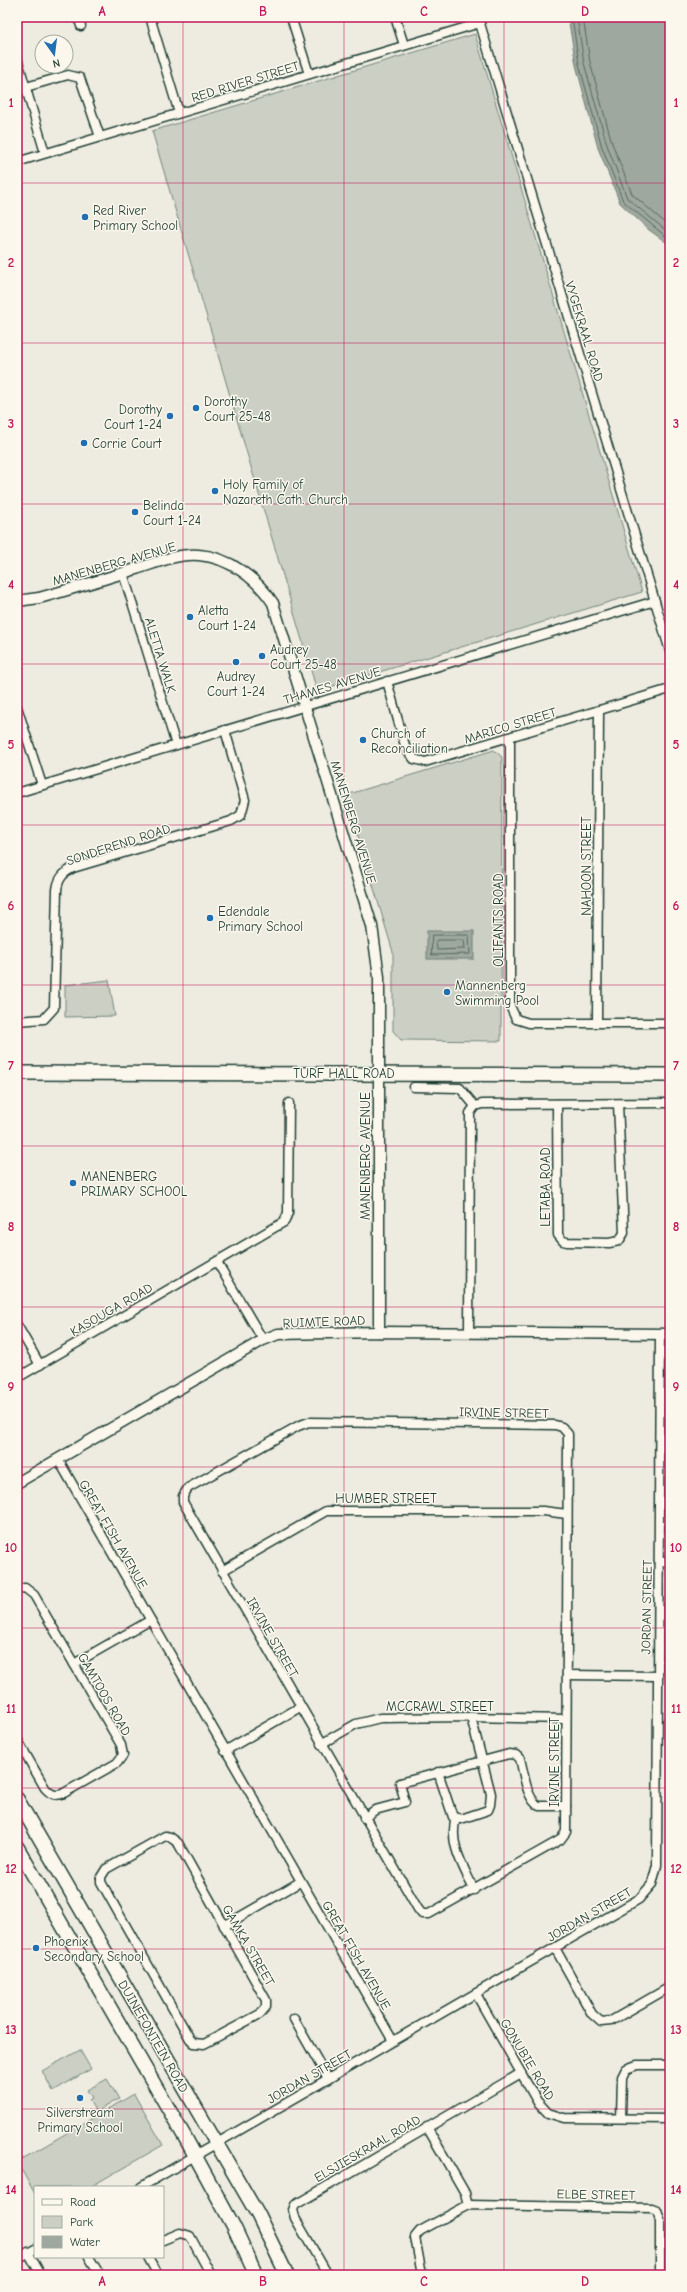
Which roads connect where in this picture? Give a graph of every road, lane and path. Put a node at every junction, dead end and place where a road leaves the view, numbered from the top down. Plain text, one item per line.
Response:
1 (78, 17) edge
2 (150, 17) edge
3 (291, 17) edge
4 (395, 17) edge
5 (479, 20) edge
6 (81, 26) dead end
7 (404, 45) junction
8 (17, 58) edge
9 (309, 74) junction
10 (26, 87) junction
11 (179, 113) junction
12 (100, 137) junction
13 (45, 153) junction
14 (17, 162) edge
15 (123, 573) junction
16 (17, 601) edge
17 (655, 601) junction
18 (670, 651) edge
19 (387, 681) junction
20 (670, 689) edge
21 (17, 706) edge
22 (305, 706) junction
23 (599, 710) junction
24 (225, 730) junction
25 (510, 737) junction
26 (176, 745) junction
27 (42, 785) junction
28 (17, 792) edge
29 (17, 1021) edge
30 (597, 1022) junction
31 (670, 1023) edge
32 (17, 1073) edge
33 (378, 1073) junction
34 (670, 1075) edge
35 (414, 1087) dead end
36 (289, 1103) dead end
37 (670, 1103) edge
38 (557, 1104) junction
39 (618, 1104) junction
40 (475, 1106) junction
41 (217, 1262) junction
42 (17, 1325) edge
43 (379, 1332) junction
44 (469, 1333) junction
45 (665, 1334) edge
46 (263, 1340) junction
47 (40, 1365) junction
48 (17, 1378) edge
49 (58, 1459) junction
50 (17, 1483) edge
51 (567, 1514) junction
52 (659, 1562) junction
53 (670, 1562) edge
54 (222, 1571) junction
55 (17, 1589) edge
56 (149, 1621) junction
57 (74, 1664) junction
58 (567, 1675) junction
59 (658, 1676) junction
60 (300, 1707) junction
61 (471, 1717) junction
62 (566, 1719) junction
63 (17, 1739) edge
64 (321, 1744) junction
65 (225, 1751) junction
66 (482, 1761) junction
67 (438, 1772) junction
68 (17, 1799) edge
69 (566, 1806) junction
70 (364, 1818) junction
71 (456, 1818) junction
72 (17, 1847) edge
73 (300, 1882) junction
74 (474, 1890) junction
75 (224, 1926) junction
76 (555, 1948) junction
77 (670, 1987) edge
78 (476, 1994) junction
79 (294, 2019) dead end
80 (393, 2041) junction
81 (670, 2065) edge
82 (521, 2073) junction
83 (328, 2079) junction
84 (620, 2118) junction
85 (670, 2118) edge
86 (427, 2127) junction
87 (216, 2143) junction
88 (195, 2156) junction
89 (143, 2186) edge
90 (468, 2205) junction
91 (164, 2240) edge
92 (32, 2250) edge
93 (35, 2258) edge
94 (90, 2258) edge
95 (149, 2258) edge
96 (17, 2259) edge
97 (41, 2275) edge
98 (100, 2275) edge
99 (158, 2275) edge
100 (211, 2275) edge
101 (256, 2275) edge
102 (287, 2275) edge
103 (328, 2275) edge
104 (422, 2275) edge
105 (660, 2275) edge

1 - 6 street
2 - 11 street
3 - 9 street
4 - 7 street
5 - 7 street, RED RIVER STREET
5 - 17 street, VYGEKRAAL ROAD
7 - 9 street, RED RIVER STREET
8 - 10 street
9 - 11 street, RED RIVER STREET
10 - 12 street
10 - 13 street
11 - 12 street, RED RIVER STREET
12 - 13 street, RED RIVER STREET
13 - 14 street, RED RIVER STREET
15 - 16 street, MANENBERG AVENUE
15 - 22 street, MANENBERG AVENUE
15 - 26 street, ALETTA WALK
17 - 18 street, VYGEKRAAL ROAD
17 - 19 street, THAMES AVENUE
19 - 22 street, THAMES AVENUE
19 - 25 street, MARICO STREET
20 - 23 street, MARICO STREET
21 - 27 street
22 - 24 street, THAMES AVENUE
22 - 33 street, MANENBERG AVENUE
23 - 25 street, MARICO STREET
23 - 30 street, NAHOON STREET
24 - 26 street, THAMES AVENUE
24 - 29 street, SONDEREND ROAD
25 - 30 street, OLIFANTS ROAD
26 - 27 street, THAMES AVENUE
27 - 28 street, THAMES AVENUE
30 - 31 street, OLIFANTS ROAD
32 - 33 main road, TURF HALL ROAD
33 - 34 main road, TURF HALL ROAD
33 - 43 street, MANENBERG AVENUE
35 - 40 street
36 - 41 street, KASOUGA ROAD
37 - 39 street
38 - 39 street
38 - 39 street, LETABA ROAD
38 - 40 street
40 - 44 street
41 - 46 street
41 - 47 street, KASOUGA ROAD
42 - 47 street
43 - 44 street, RUIMTE ROAD
43 - 46 street, RUIMTE ROAD
44 - 45 street, RUIMTE ROAD
45 - 52 street, JORDAN STREET
46 - 49 street, RUIMTE ROAD
47 - 48 street, KASOUGA ROAD
49 - 50 street, RUIMTE ROAD
49 - 56 street, GREAT FISH AVENUE
51 - 54 street, HUMBER STREET
51 - 54 street, IRVINE STREET
51 - 58 street, IRVINE STREET
52 - 53 street
52 - 59 street, JORDAN STREET
54 - 60 street, IRVINE STREET
55 - 57 street, GAMTOOS ROAD
56 - 57 street
56 - 65 street, GREAT FISH AVENUE
57 - 63 street, GAMTOOS ROAD
58 - 59 street
58 - 62 street, IRVINE STREET
59 - 76 street, JORDAN STREET
60 - 64 street, IRVINE STREET
60 - 65 street
61 - 62 street, MCCRAWL STREET
61 - 64 street, MCCRAWL STREET
61 - 66 street
62 - 69 street, IRVINE STREET
64 - 70 street, IRVINE STREET
65 - 73 street, GREAT FISH AVENUE
66 - 67 street
66 - 69 street
66 - 71 street
67 - 70 street
67 - 71 street
68 - 87 main road, DUINEFONTEIN ROAD
69 - 74 street, IRVINE STREET
70 - 74 street, IRVINE STREET
71 - 74 street
72 - 88 main road, DUINEFONTEIN ROAD
73 - 75 street
73 - 80 street, GREAT FISH AVENUE
75 - 75 street, GAMKA STREET
76 - 77 street
76 - 78 street, JORDAN STREET
78 - 80 street, JORDAN STREET
78 - 82 street, GONUBIE ROAD
79 - 83 street
80 - 83 street, JORDAN STREET
81 - 84 street
82 - 84 street, GONUBIE ROAD
82 - 86 street, ELSJIESKRAAL ROAD
83 - 87 street, JORDAN STREET
84 - 85 street, GONUBIE ROAD
86 - 90 street
86 - 103 street, ELSJIESKRAAL ROAD
87 - 88 street, JORDAN STREET
87 - 102 main road, DUINEFONTEIN ROAD
88 - 89 street, JORDAN STREET
88 - 101 main road, DUINEFONTEIN ROAD
90 - 104 street, ELBE STREET
90 - 105 street, ELBE STREET
91 - 100 street
92 - 96 street
93 - 97 street
94 - 98 street
95 - 99 street

